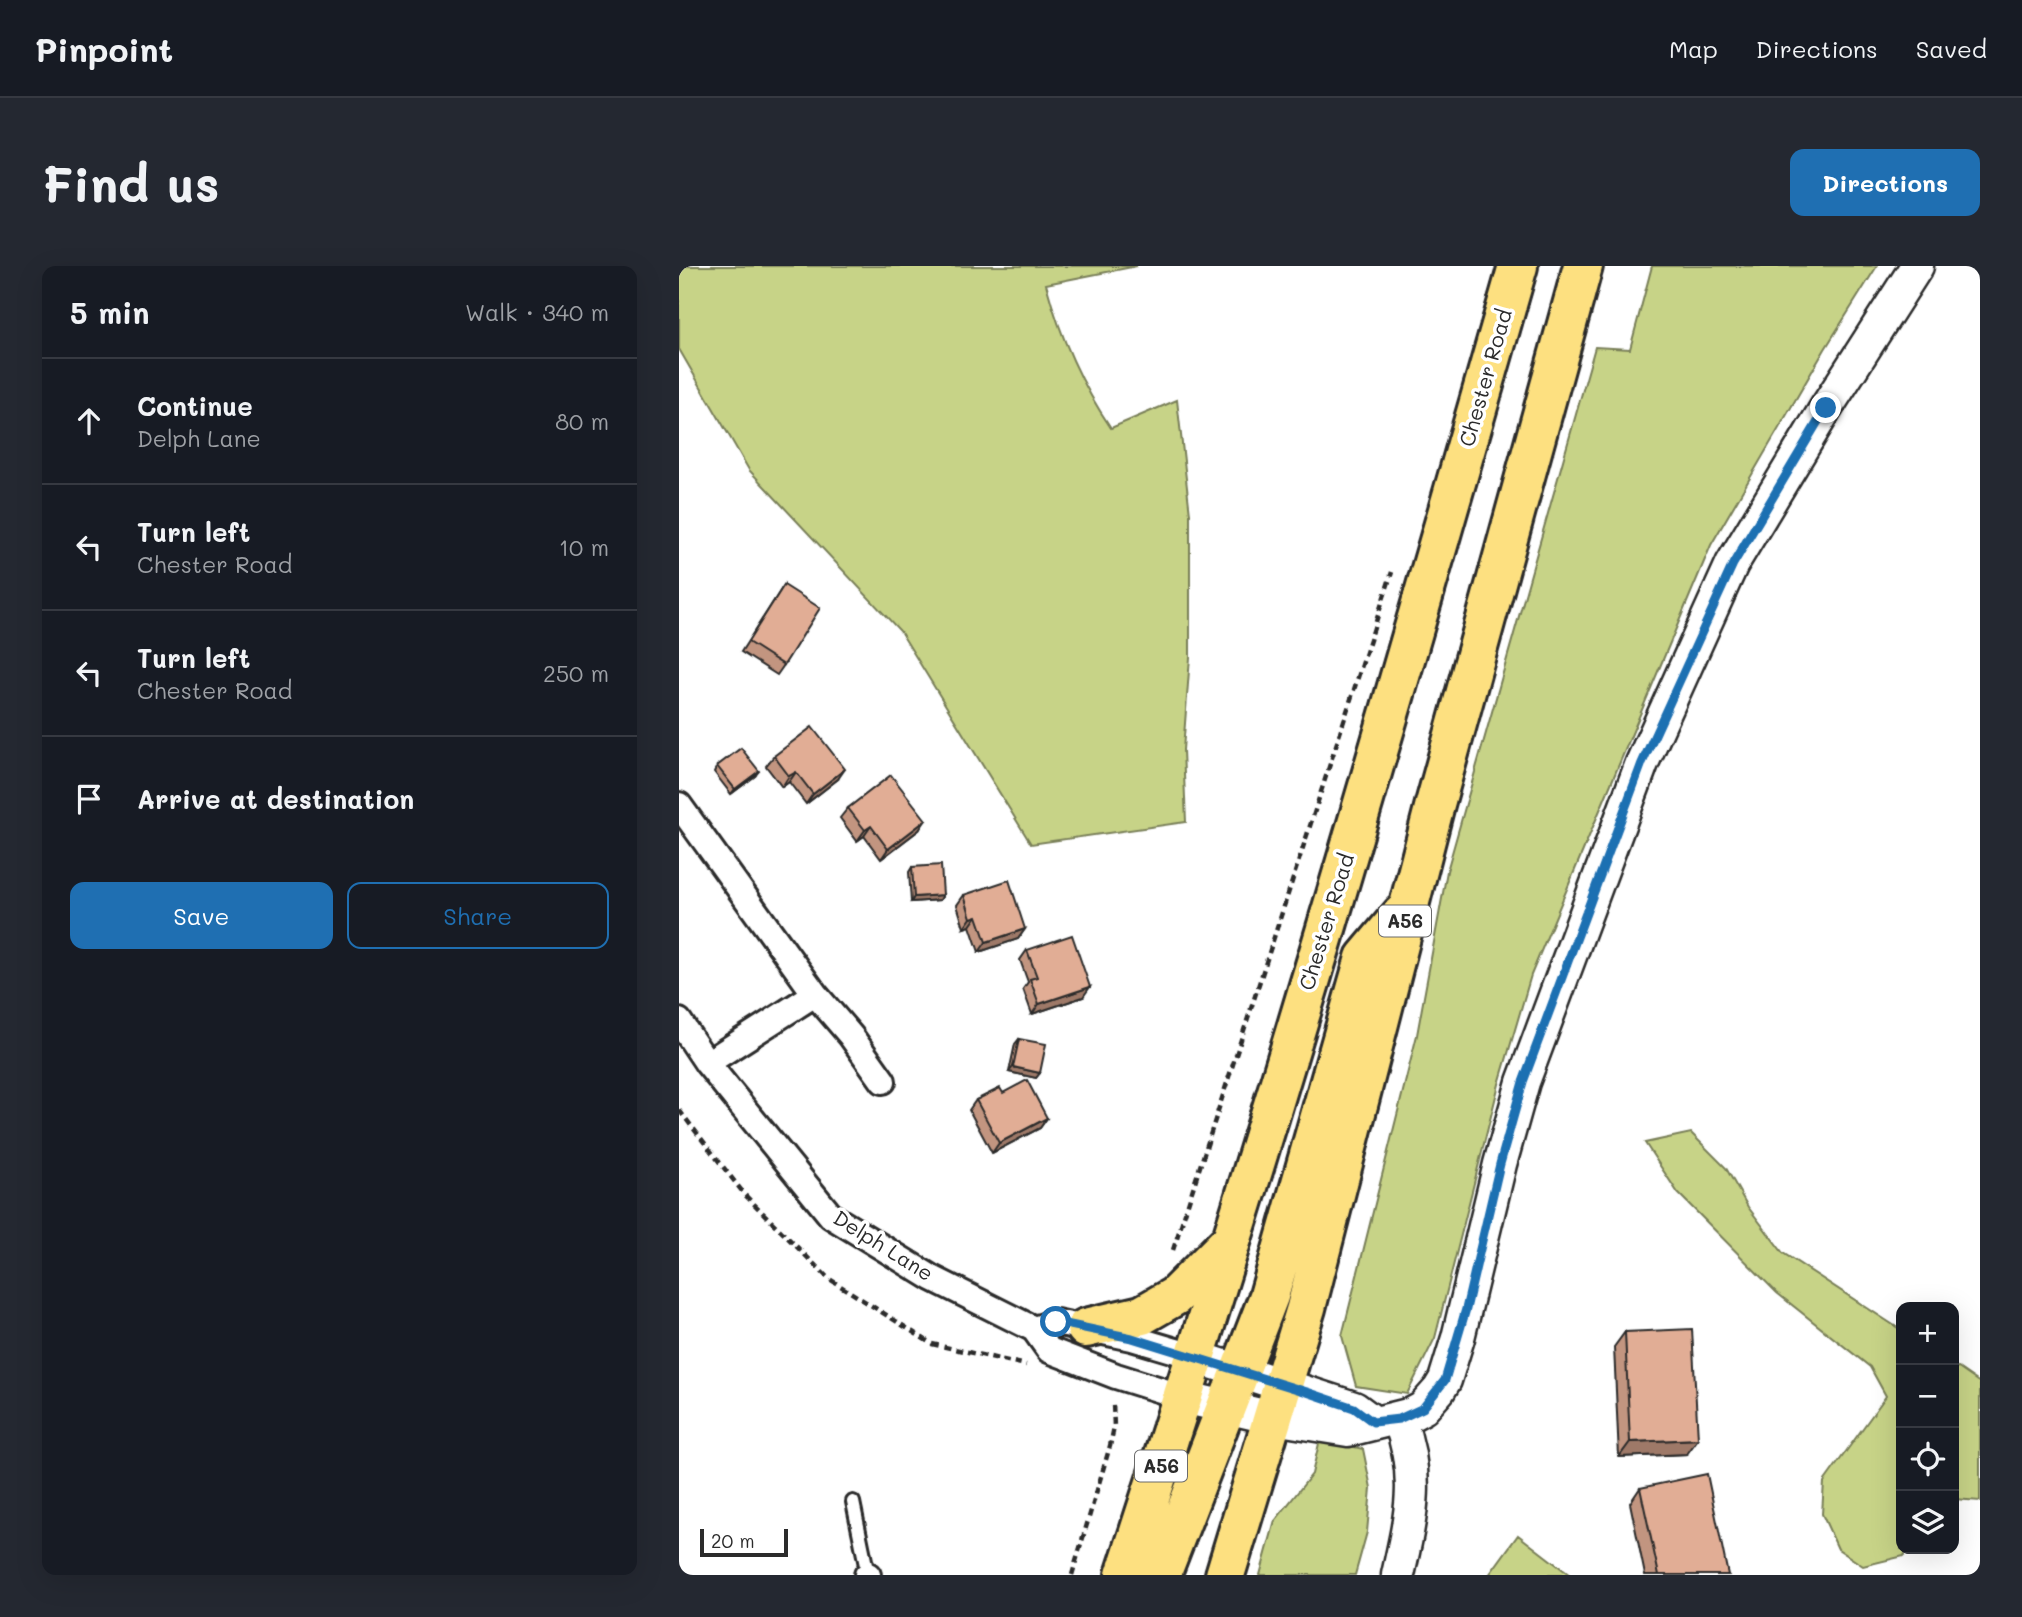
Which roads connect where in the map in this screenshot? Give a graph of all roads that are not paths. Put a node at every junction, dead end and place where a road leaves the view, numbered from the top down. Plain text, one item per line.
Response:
1 (1518, 266) edge
2 (1583, 266) edge
3 (1917, 266) edge
4 (679, 805) edge
5 (1408, 908) junction
6 (815, 993) junction
7 (679, 1021) edge
8 (707, 1063) junction
9 (883, 1081) dead end
10 (1231, 1240) junction
11 (1086, 1328) junction
12 (1034, 1329) junction
13 (1196, 1357) junction
14 (1238, 1371) junction
15 (1184, 1397) junction
16 (1278, 1401) junction
17 (1225, 1407) junction
18 (1386, 1420) junction
19 (853, 1502) dead end
20 (867, 1575) edge
21 (1125, 1575) edge
22 (1161, 1575) edge
23 (1225, 1575) edge
24 (1398, 1575) edge

1 - 10 highway, Chester Road / A56
2 - 5 highway, A56
3 - 18 street
4 - 6 street
5 - 14 highway
5 - 16 highway, A56
6 - 8 street
6 - 9 street
7 - 8 street, Delph Lane
8 - 12 street, Delph Lane
10 - 11 highway
10 - 13 highway, Chester Road / A56
11 - 12 street, Delph Lane
11 - 13 street, Delph Lane
12 - 15 street, Delph Lane
13 - 14 street, Delph Lane
13 - 15 highway, Chester Road / A56
14 - 16 street, Delph Lane
14 - 17 highway
15 - 17 street, Delph Lane
15 - 21 highway, Chester Road / A56
16 - 17 street, Delph Lane
16 - 18 street, Delph Lane
16 - 23 highway, A56
17 - 22 highway
18 - 24 street
19 - 20 lane

